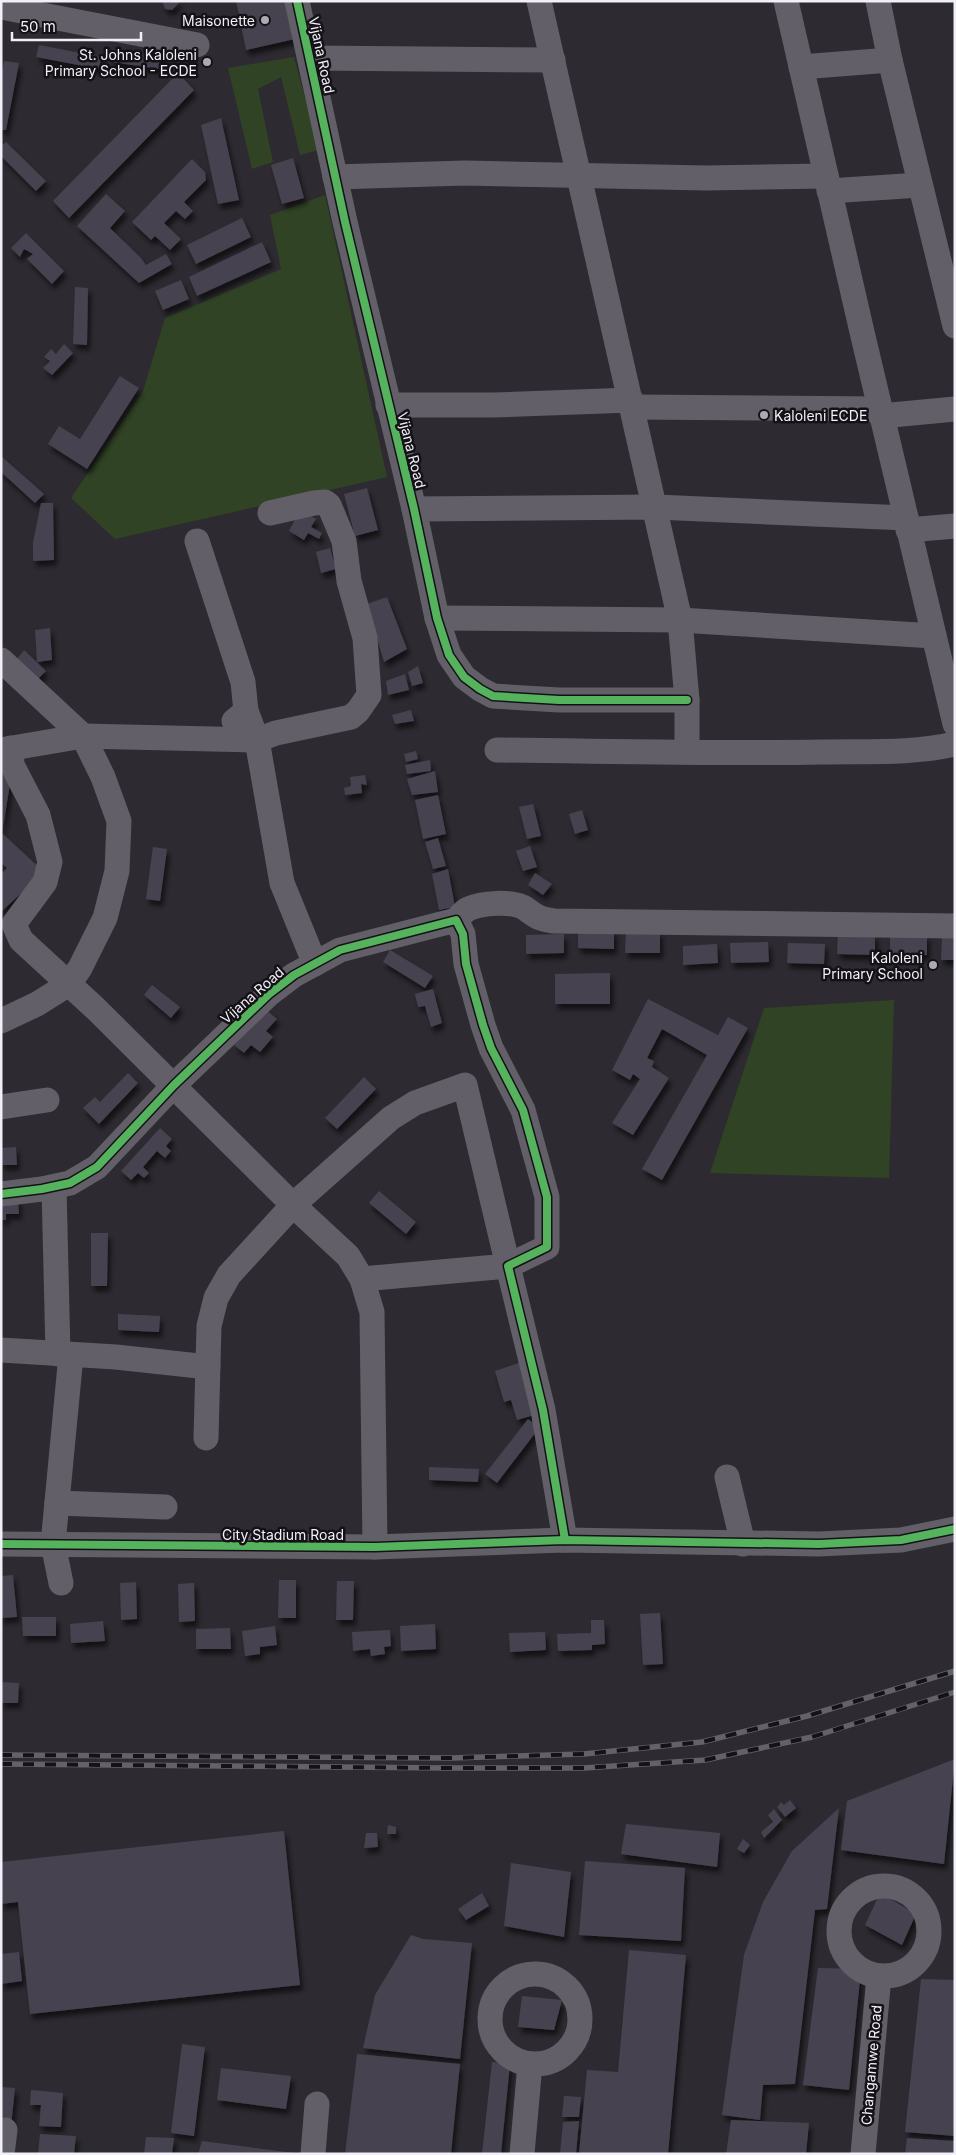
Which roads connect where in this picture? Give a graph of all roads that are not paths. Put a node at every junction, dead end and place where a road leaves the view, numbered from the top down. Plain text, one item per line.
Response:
1 (297, 1) edge
2 (539, 1) edge
3 (786, 1) edge
4 (878, 1) edge
5 (1, 7) edge
6 (197, 45) dead end
7 (310, 58) junction
8 (553, 60) junction
9 (890, 60) junction
10 (801, 67) junction
11 (580, 175) junction
12 (335, 177) junction
13 (828, 183) junction
14 (920, 185) junction
15 (955, 326) edge
16 (632, 404) junction
17 (388, 405) junction
18 (955, 409) edge
19 (881, 412) junction
20 (656, 506) junction
21 (414, 509) junction
22 (270, 513) dead end
23 (907, 524) junction
24 (955, 526) edge
25 (197, 540) dead end
26 (436, 618) junction
27 (680, 620) junction
28 (941, 642) edge
29 (1, 660) edge
30 (686, 700) junction
31 (246, 711) junction
32 (955, 724) edge
33 (83, 736) junction
34 (211, 738) junction
35 (257, 740) junction
36 (955, 744) edge
37 (6, 749) edge
38 (497, 750) dead end
39 (687, 751) junction
40 (456, 920) junction
41 (955, 926) edge
42 (315, 964) junction
43 (69, 984) junction
44 (1, 1020) edge
45 (174, 1085) junction
46 (47, 1100) dead end
47 (1, 1107) edge
48 (54, 1187) junction
49 (1, 1194) edge
50 (293, 1205) junction
51 (508, 1266) junction
52 (362, 1279) junction
53 (1, 1350) edge
54 (64, 1355) junction
55 (208, 1367) junction
56 (206, 1438) dead end
57 (727, 1477) dead end
58 (57, 1503) junction
59 (165, 1507) dead end
60 (955, 1529) edge
61 (565, 1540) junction
62 (1, 1544) edge
63 (53, 1544) junction
64 (743, 1544) junction
65 (375, 1547) junction
66 (61, 1583) dead end
67 (879, 1976) dead end
68 (530, 2064) dead end
69 (317, 2104) dead end
70 (313, 2154) edge
71 (522, 2154) edge
72 (863, 2154) edge

1 - 7 street, Vijana Road
2 - 8 street
3 - 10 street
4 - 9 street
5 - 6 street
7 - 8 street
7 - 12 street, Vijana Road
8 - 11 street
9 - 10 street
9 - 14 street
10 - 13 street
11 - 12 street
11 - 13 street
11 - 16 street
12 - 17 street, Vijana Road
13 - 14 street
13 - 19 street
14 - 15 street
16 - 17 street
16 - 19 street
16 - 20 street
17 - 21 street, Vijana Road
18 - 19 street
19 - 23 street
20 - 21 street
20 - 23 street
20 - 27 street
21 - 26 street, Vijana Road
22 - 35 street
23 - 24 street
23 - 28 street
25 - 31 street
26 - 27 street
26 - 30 street, Vijana Road
27 - 28 street
27 - 30 street
28 - 32 street
29 - 33 street
30 - 39 street
31 - 34 street
31 - 35 street
33 - 34 street
33 - 37 street
33 - 43 street
34 - 35 street
35 - 42 street
36 - 39 street
37 - 43 street
38 - 39 street
40 - 41 street, Vijana Road
40 - 42 street, Vijana Road
40 - 51 street
42 - 45 street, Vijana Road
43 - 44 street
43 - 45 street
45 - 48 street, Vijana Road
45 - 50 street
46 - 47 street
48 - 49 street, Vijana Road
48 - 54 street
50 - 51 street
50 - 52 street
50 - 55 street
51 - 52 street
51 - 61 street
52 - 65 street
53 - 54 street
54 - 55 street
54 - 58 street
55 - 56 street
57 - 64 street
58 - 59 street
58 - 63 street
60 - 64 street, City Stadium Road
61 - 64 street, City Stadium Road
61 - 65 street, City Stadium Road
62 - 63 street, City Stadium Road
63 - 65 street, City Stadium Road
63 - 66 street
67 - 72 street, Changamwe Road
68 - 71 street
69 - 70 street

